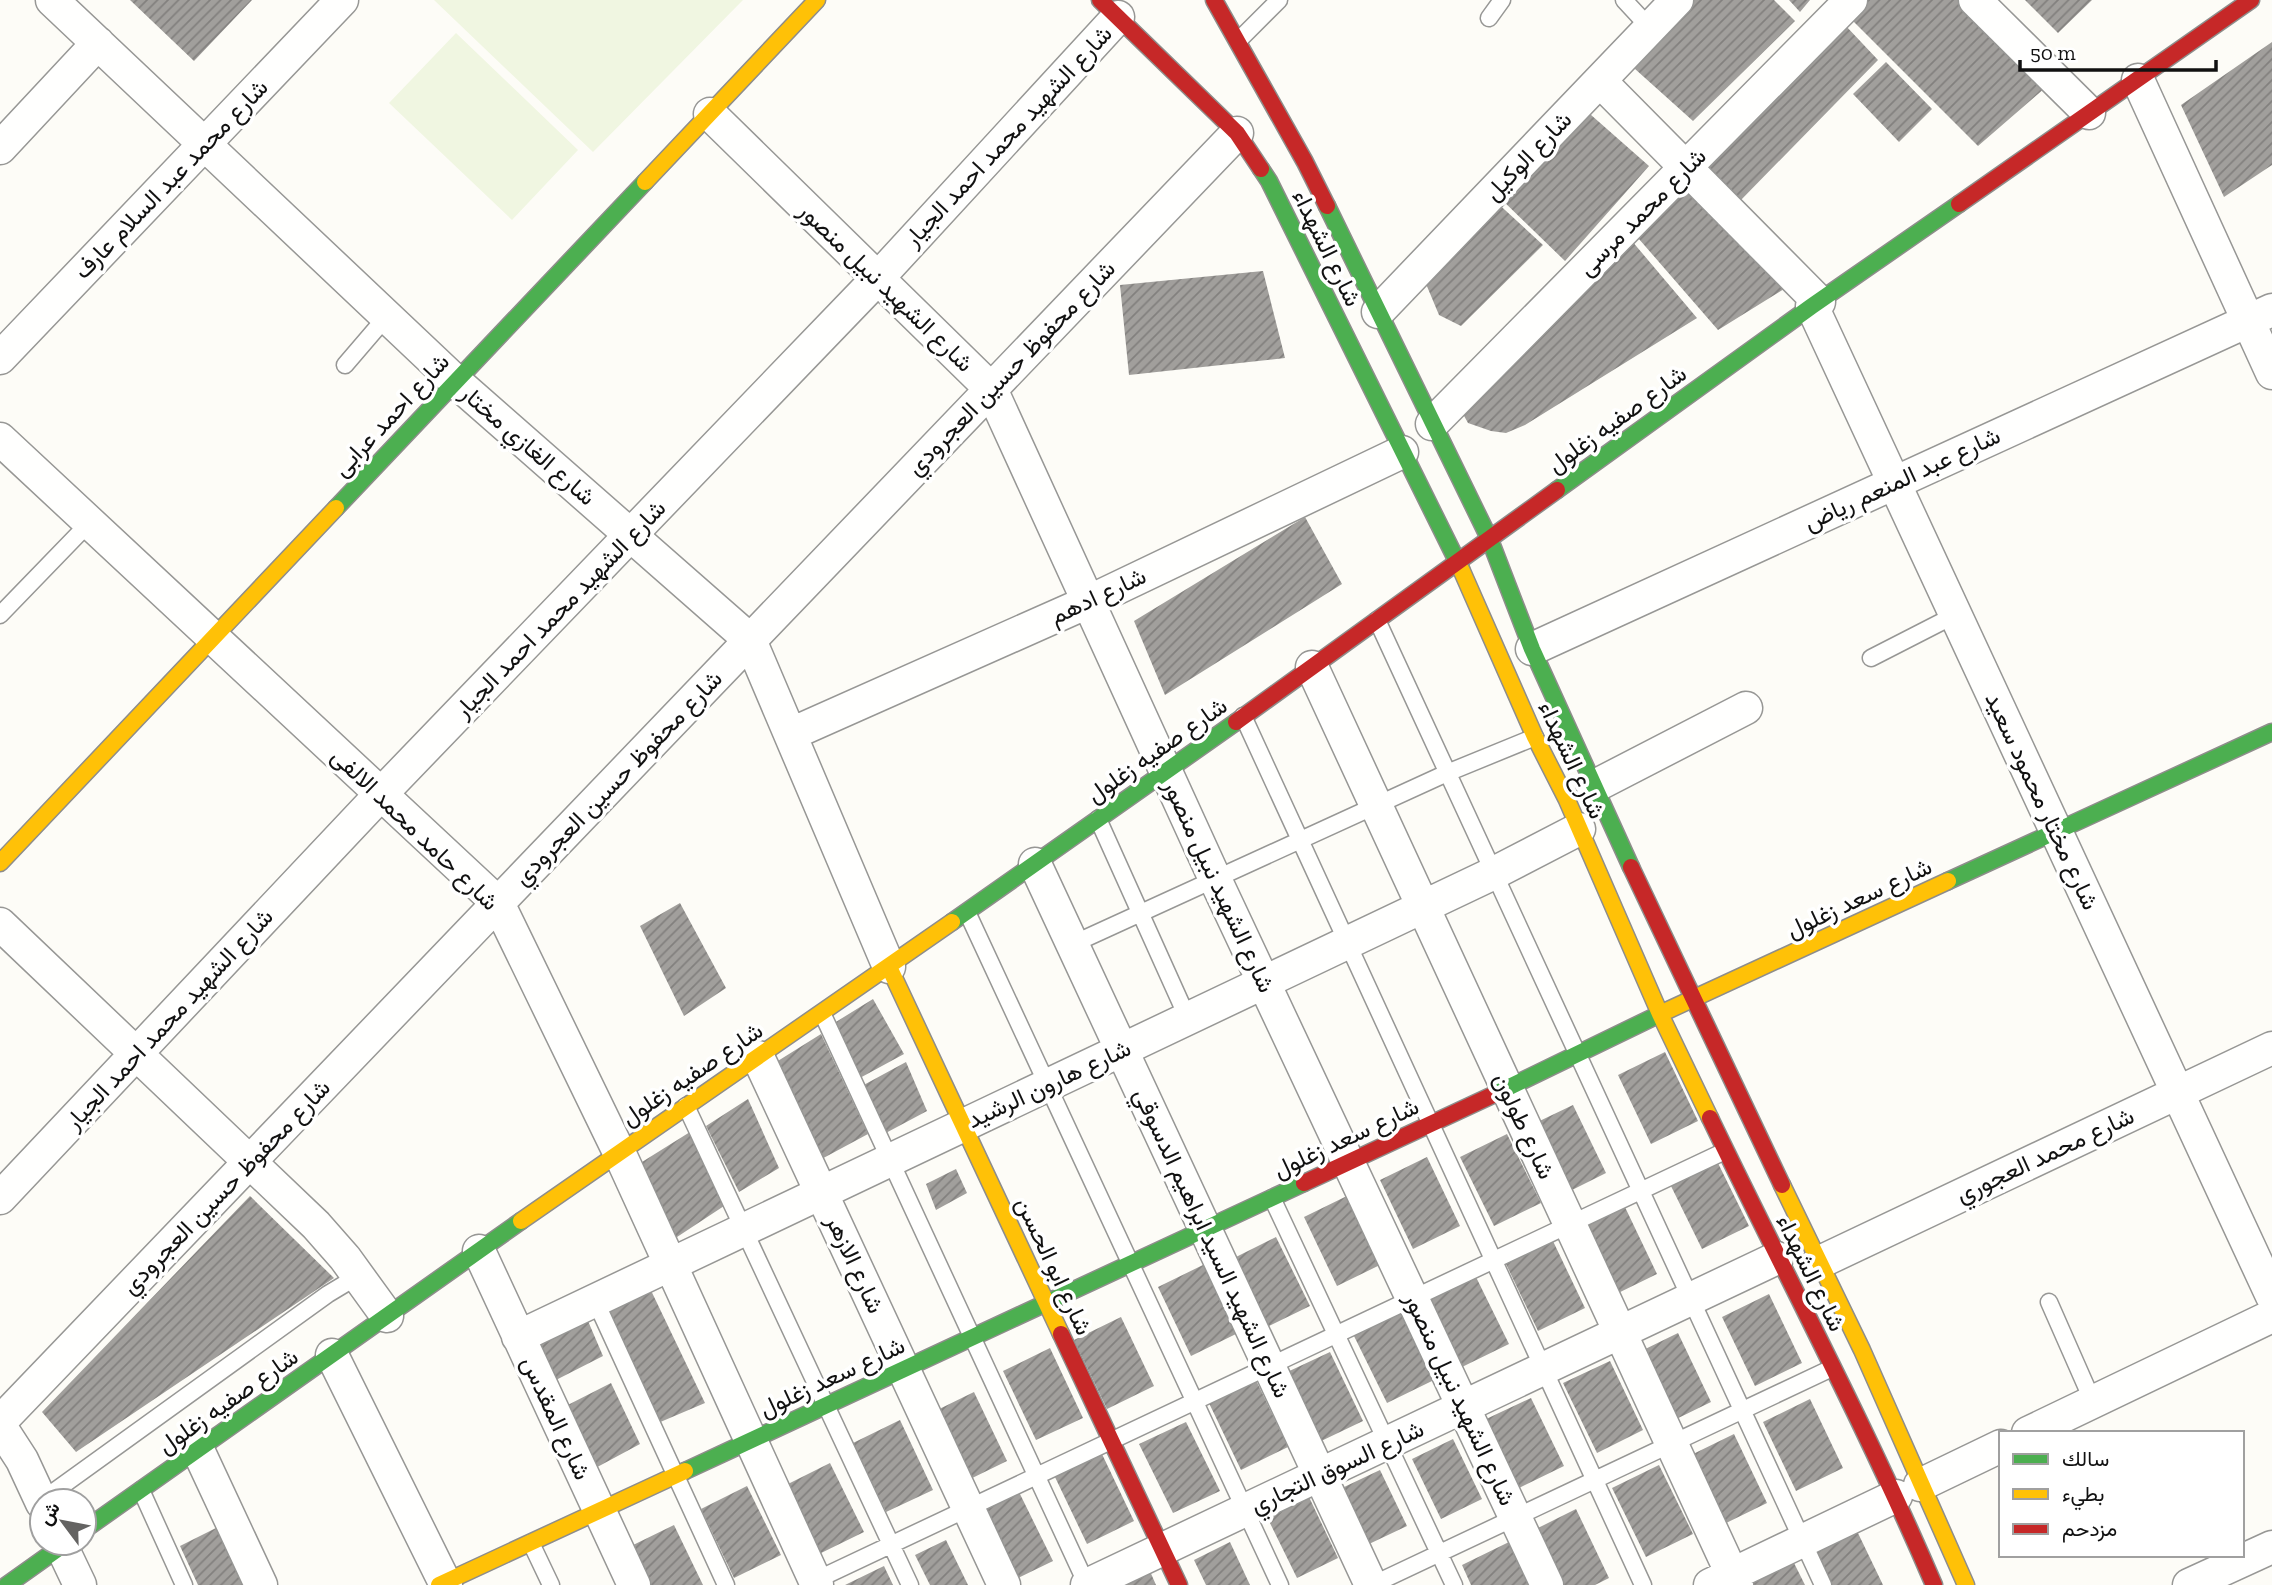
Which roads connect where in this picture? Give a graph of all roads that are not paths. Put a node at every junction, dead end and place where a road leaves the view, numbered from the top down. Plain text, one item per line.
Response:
1 (52, 0) edge
2 (342, 0) edge
3 (817, 0) edge
4 (1279, 0) edge
5 (1502, 0) edge
6 (1623, 0) edge
7 (1677, 0) edge
8 (1851, 0) edge
9 (1975, 0) edge
10 (2251, 0) edge
11 (1220, 3) edge
12 (1109, 9) edge
13 (1489, 19) dead end
14 (1650, 28) junction
15 (1238, 41) junction
16 (98, 43) junction
17 (2138, 79) junction
18 (1600, 81) junction
19 (2089, 113) junction
20 (710, 114) junction
21 (1237, 133) junction
22 (205, 144) junction
23 (0, 148) edge
24 (1685, 167) junction
25 (878, 278) junction
26 (1816, 304) junction
27 (1378, 312) junction
28 (2260, 315) edge
29 (387, 316) junction
30 (0, 358) edge
31 (345, 365) dead end
32 (2272, 373) edge
33 (455, 381) junction
34 (991, 389) junction
35 (1432, 424) junction
36 (0, 439) edge
37 (1402, 452) junction
38 (1894, 482) junction
39 (90, 522) junction
40 (631, 535) junction
41 (1490, 540) junction
42 (1458, 563) junction
43 (1088, 602) junction
44 (0, 615) edge
45 (1955, 615) junction
46 (1377, 620) junction
47 (214, 638) junction
48 (750, 640) junction
49 (1532, 649) junction
50 (1871, 658) dead end
51 (1312, 667) junction
52 (1746, 708) dead end
53 (1243, 716) junction
54 (2272, 733) edge
55 (791, 734) junction
56 (1535, 737) junction
57 (1166, 772) junction
58 (1447, 773) junction
59 (1593, 787) junction
60 (381, 794) junction
61 (1376, 806) junction
62 (1098, 819) junction
63 (1579, 829) junction
64 (2057, 832) junction
65 (1300, 840) junction
66 (0, 863) edge
67 (1035, 864) junction
68 (1494, 873) junction
69 (1215, 879) junction
70 (498, 903) junction
71 (1423, 907) junction
72 (967, 912) junction
73 (1140, 914) junction
74 (0, 924) edge
75 (1348, 943) junction
76 (1073, 944) junction
77 (889, 967) junction
78 (1264, 982) junction
79 (1692, 999) junction
80 (822, 1013) junction
81 (1660, 1014) junction
82 (1188, 1018) junction
83 (2272, 1048) edge
84 (1122, 1050) junction
85 (137, 1053) junction
86 (1578, 1055) junction
87 (758, 1058) junction
88 (1048, 1085) junction
89 (1507, 1088) junction
90 (2178, 1092) junction
91 (686, 1106) junction
92 (1431, 1124) junction
93 (963, 1125) junction
94 (1725, 1151) junction
95 (619, 1152) junction
96 (890, 1160) junction
97 (251, 1161) junction
98 (1349, 1162) junction
99 (1641, 1191) junction
100 (821, 1193) junction
101 (0, 1198) edge
102 (1272, 1198) junction
103 (1570, 1224) junction
104 (1205, 1228) junction
105 (744, 1230) junction
106 (479, 1251) junction
107 (1777, 1258) junction
108 (1494, 1260) junction
109 (1130, 1263) junction
110 (1818, 1263) junction
111 (671, 1265) junction
112 (358, 1276) junction
113 (2272, 1296) edge
114 (1413, 1299) junction
115 (1691, 1299) junction
116 (595, 1300) junction
117 (1046, 1302) junction
118 (2049, 1302) dead end
119 (387, 1316) junction
120 (2272, 1316) edge
121 (1620, 1333) junction
122 (1336, 1335) junction
123 (518, 1337) junction
124 (972, 1337) junction
125 (332, 1355) junction
126 (1269, 1366) junction
127 (1832, 1368) junction
128 (904, 1369) junction
129 (1544, 1369) junction
130 (1195, 1402) junction
131 (2093, 1402) junction
132 (826, 1405) junction
133 (1463, 1407) junction
134 (1743, 1411) junction
135 (0, 1424) edge
136 (2032, 1431) edge
137 (751, 1440) junction
138 (1111, 1441) junction
139 (1387, 1443) junction
140 (1672, 1445) junction
141 (1999, 1447) edge
142 (198, 1450) junction
143 (676, 1475) junction
144 (1320, 1475) junction
145 (1037, 1476) junction
146 (1595, 1480) junction
147 (35, 1487) edge
148 (63, 1487) edge
149 (141, 1490) junction
150 (1908, 1490) junction
151 (968, 1509) junction
152 (599, 1510) junction
153 (1245, 1510) junction
154 (1515, 1518) junction
155 (98, 1520) edge
156 (1803, 1541) junction
157 (531, 1542) junction
158 (891, 1545) junction
159 (2272, 1547) edge
160 (1162, 1549) junction
161 (1439, 1553) junction
162 (46, 1557) edge
163 (72, 1557) edge
164 (1726, 1582) edge
165 (443, 1584) edge
166 (813, 1584) edge
167 (7, 1585) edge
168 (80, 1585) edge
169 (184, 1585) edge
170 (261, 1585) edge
171 (551, 1585) edge
172 (634, 1585) edge
173 (726, 1585) edge
174 (910, 1585) edge
175 (1004, 1585) edge
176 (1087, 1585) edge
177 (1179, 1585) edge
178 (1280, 1585) edge
179 (1372, 1585) edge
180 (1454, 1585) edge
181 (1547, 1585) edge
182 (1643, 1585) edge
183 (1823, 1585) edge
184 (1934, 1585) edge
185 (1966, 1585) edge
186 (2189, 1585) edge

1 - 16 street, شارع الغازي مختار
2 - 22 street, شارع محمد عبد السلام عارف
3 - 20 main road, شارع احمد عرابى
4 - 15 lane
5 - 13 lane
6 - 14 lane
7 - 14 street, شارع الوكيل
8 - 24 street, شارع محمد مرسى
9 - 19 street
10 - 17 main road, شارع صفيه زغلول
11 - 15 main road, شارع الشهداء
12 - 21 main road, شارع الشهداء
12 - 25 street, شارع الشهيد محمد احمد الجيار
14 - 18 street, شارع الوكيل
15 - 27 main road, شارع الشهداء
16 - 22 street, شارع الغازي مختار
16 - 23 street
17 - 19 main road, شارع صفيه زغلول
17 - 28 street
18 - 24 street, شارع مختار محمود سعيد
18 - 27 street, شارع الوكيل
19 - 26 main road, شارع صفيه زغلول
20 - 25 street, شارع الشهيد نبيل منصور
20 - 33 main road, شارع احمد عرابى
21 - 34 street, شارع محفوظ حسين العجرودي
21 - 37 main road, شارع الشهداء
22 - 29 street, شارع الغازي مختار
22 - 30 street, شارع محمد عبد السلام عارف
24 - 26 street, شارع مختار محمود سعيد
24 - 35 street, شارع محمد مرسى
25 - 34 street, شارع الشهيد نبيل منصور
25 - 40 street, شارع الشهيد محمد احمد الجيار
26 - 38 street, شارع مختار محمود سعيد
26 - 41 main road, شارع صفيه زغلول
27 - 35 main road, شارع الشهداء
28 - 32 street
28 - 38 street, شارع عبد المنعم رياض
29 - 31 lane
29 - 33 street, شارع الغازي مختار
33 - 40 street, شارع الغازي مختار
33 - 47 main road, شارع احمد عرابى
34 - 43 street, شارع الشهيد نبيل منصور
34 - 48 street, شارع محفوظ حسين العجرودي
35 - 41 main road, شارع الشهداء
36 - 39 street, شارع حامد محمد الالفى
37 - 42 main road, شارع الشهداء
37 - 43 street, شارع ادهم
38 - 45 street, شارع مختار محمود سعيد
38 - 49 street, شارع عبد المنعم رياض
39 - 44 lane
39 - 47 street, شارع حامد محمد الالفى
40 - 48 street, شارع الغازي مختار
40 - 60 street, شارع الشهيد محمد احمد الجيار
41 - 42 main road, شارع صفيه زغلول
41 - 49 main road, شارع الشهداء
42 - 46 main road, شارع صفيه زغلول
42 - 56 main road, شارع الشهداء
43 - 55 street, شارع ادهم
43 - 57 street, شارع الشهيد نبيل منصور
45 - 50 lane
45 - 64 street, شارع مختار محمود سعيد
46 - 51 main road, شارع صفيه زغلول
46 - 58 lane
47 - 60 street, شارع حامد محمد الالفى
47 - 66 main road, شارع احمد عرابى
48 - 55 street, شارع الغازي مختار
48 - 70 street, شارع محفوظ حسين العجرودي
49 - 59 main road, شارع الشهداء
51 - 53 main road, شارع صفيه زغلول
51 - 61 street, شارع طولون
52 - 59 street
53 - 57 main road, شارع صفيه زغلول
53 - 65 lane
54 - 64 main road, شارع سعد زغلول
55 - 77 street, شارع الغازي مختار
56 - 58 lane
56 - 63 main road, شارع الشهداء
57 - 62 main road, شارع صفيه زغلول
57 - 69 street, شارع الشهيد نبيل منصور
58 - 61 lane
58 - 68 lane
59 - 79 main road, شارع الشهداء
60 - 70 street, شارع حامد محمد الالفى
60 - 85 street, شارع الشهيد محمد احمد الجيار
61 - 65 lane
61 - 71 street, شارع طولون
62 - 67 main road, شارع صفيه زغلول
62 - 73 lane
63 - 68 street, شارع هارون الرشيد
63 - 81 main road, شارع الشهداء
64 - 79 main road, شارع سعد زغلول
64 - 90 street, شارع مختار محمود سعيد
65 - 69 lane
65 - 75 lane
67 - 72 main road, شارع صفيه زغلول
67 - 76 street, شارع الشهيد السيد ابراهيم الدسوقي
68 - 71 street, شارع هارون الرشيد
68 - 86 lane
69 - 73 lane
69 - 78 street, شارع الشهيد نبيل منصور
70 - 95 street, شارع حامد محمد الالفى
70 - 97 street, شارع محفوظ حسين العجرودي
71 - 75 street, شارع هارون الرشيد
71 - 89 street, شارع طولون
72 - 77 main road, شارع صفيه زغلول
72 - 88 lane
73 - 76 lane
73 - 82 lane
74 - 85 street
75 - 78 street, شارع هارون الرشيد
75 - 92 lane
76 - 84 street, شارع الشهيد السيد ابراهيم الدسوقي
77 - 80 main road, شارع صفيه زغلول
77 - 93 main road, شارع ابو الحسن
78 - 82 street, شارع هارون الرشيد
78 - 98 street, شارع الشهيد نبيل منصور
79 - 81 main road, شارع سعد زغلول
79 - 110 main road, شارع الشهداء
80 - 87 main road, شارع صفيه زغلول
80 - 96 lane
81 - 86 main road, شارع سعد زغلول
81 - 94 main road, شارع الشهداء
82 - 84 street, شارع هارون الرشيد
83 - 90 street, شارع محمد العجوري
84 - 88 street, شارع هارون الرشيد
84 - 104 street, شارع الشهيد السيد ابراهيم الدسوقي
85 - 97 street
85 - 101 street, شارع الشهيد محمد احمد الجيار
86 - 89 main road, شارع سعد زغلول
86 - 99 lane
87 - 91 main road, شارع صفيه زغلول
87 - 100 street, شارع الازهر
88 - 93 street, شارع هارون الرشيد
88 - 109 lane
89 - 92 main road, شارع سعد زغلول
89 - 103 street, شارع طولون
90 - 110 street, شارع محمد العجوري
90 - 113 street, شارع مختار محمود سعيد
91 - 95 main road, شارع صفيه زغلول
91 - 105 lane
92 - 98 main road, شارع سعد زغلول
92 - 108 lane
93 - 96 street, شارع هارون الرشيد
93 - 117 main road, شارع ابو الحسن
94 - 99 lane
94 - 107 main road, شارع الشهداء
95 - 106 main road, شارع صفيه زغلول
95 - 111 street, شارع حامد محمد الالفى
96 - 100 street, شارع هارون الرشيد
96 - 124 lane
97 - 112 street
97 - 135 street, شارع محفوظ حسين العجرودي
98 - 102 main road, شارع سعد زغلول
98 - 114 street, شارع الشهيد نبيل منصور
99 - 103 lane
99 - 115 lane
100 - 105 street, شارع هارون الرشيد
100 - 128 street, شارع الازهر
102 - 104 main road, شارع سعد زغلول
102 - 122 lane
103 - 108 lane
103 - 121 street, شارع طولون
104 - 109 main road, شارع سعد زغلول
104 - 126 street, شارع الشهيد السيد ابراهيم الدسوقي
105 - 111 street, شارع هارون الرشيد
105 - 132 lane
106 - 119 main road, شارع صفيه زغلول
106 - 123 street, شارع المقدس
107 - 115 street, شارع السوق التجاري
107 - 127 main road, شارع الشهداء
108 - 114 lane
108 - 129 lane
109 - 117 main road, شارع سعد زغلول
109 - 130 lane
110 - 150 main road, شارع الشهداء
111 - 116 street, شارع هارون الرشيد
111 - 137 street, شارع حامد محمد الالفى
112 - 119 street
112 - 148 lane
114 - 122 lane
114 - 133 street, شارع الشهيد نبيل منصور
115 - 121 street, شارع السوق التجاري
115 - 134 lane
116 - 123 street, شارع هارون الرشيد
116 - 143 lane
117 - 124 main road, شارع سعد زغلول
117 - 138 main road, شارع ابو الحسن
118 - 131 lane
119 - 125 main road, شارع صفيه زغلول
120 - 131 street
121 - 129 street, شارع السوق التجاري
121 - 140 street, شارع طولون
122 - 126 lane
122 - 139 lane
123 - 152 street, شارع المقدس
124 - 128 main road, شارع سعد زغلول
124 - 145 lane
125 - 142 main road, شارع صفيه زغلول
125 - 165 street
126 - 130 lane
126 - 144 street, شارع الشهيد السيد ابراهيم الدسوقي
127 - 134 lane
127 - 150 main road, شارع الشهداء
128 - 132 main road, شارع سعد زغلول
128 - 151 street, شارع الازهر
129 - 133 street, شارع السوق التجاري
129 - 146 lane
130 - 138 lane
130 - 153 lane
131 - 136 street
132 - 137 main road, شارع سعد زغلول
132 - 158 lane
133 - 139 street, شارع السوق التجاري
133 - 154 street, شارع الشهيد نبيل منصور
134 - 140 lane
134 - 156 lane
135 - 147 street
137 - 143 main road, شارع سعد زغلول
137 - 166 street, شارع حامد محمد الالفى
138 - 145 lane
138 - 160 main road, شارع ابو الحسن
139 - 144 street, شارع السوق التجاري
139 - 161 lane
140 - 146 lane
140 - 164 street, شارع طولون
141 - 150 street
142 - 149 main road, شارع صفيه زغلول
142 - 170 street
143 - 152 main road, شارع سعد زغلول
143 - 173 lane
144 - 153 street, شارع السوق التجاري
144 - 179 street, شارع الشهيد السيد ابراهيم الدسوقي
145 - 151 lane
145 - 176 lane
146 - 154 lane
146 - 182 lane
149 - 155 main road, شارع صفيه زغلول
149 - 169 lane
150 - 156 street
150 - 184 main road, شارع الشهداء
150 - 185 main road, شارع الشهداء
151 - 158 lane
151 - 175 street, شارع الازهر
152 - 157 main road, شارع سعد زغلول
152 - 172 street, شارع المقدس
153 - 160 street, شارع السوق التجاري
153 - 178 lane
154 - 161 lane
154 - 181 street, شارع الشهيد نبيل منصور
156 - 164 street
156 - 183 lane
157 - 165 main road, شارع سعد زغلول
157 - 171 lane
158 - 166 lane
158 - 174 lane
159 - 186 street
160 - 176 street, شارع السوق التجاري
160 - 177 main road, شارع ابو الحسن
161 - 179 lane
161 - 180 lane
162 - 167 main road, شارع صفيه زغلول
163 - 168 street

